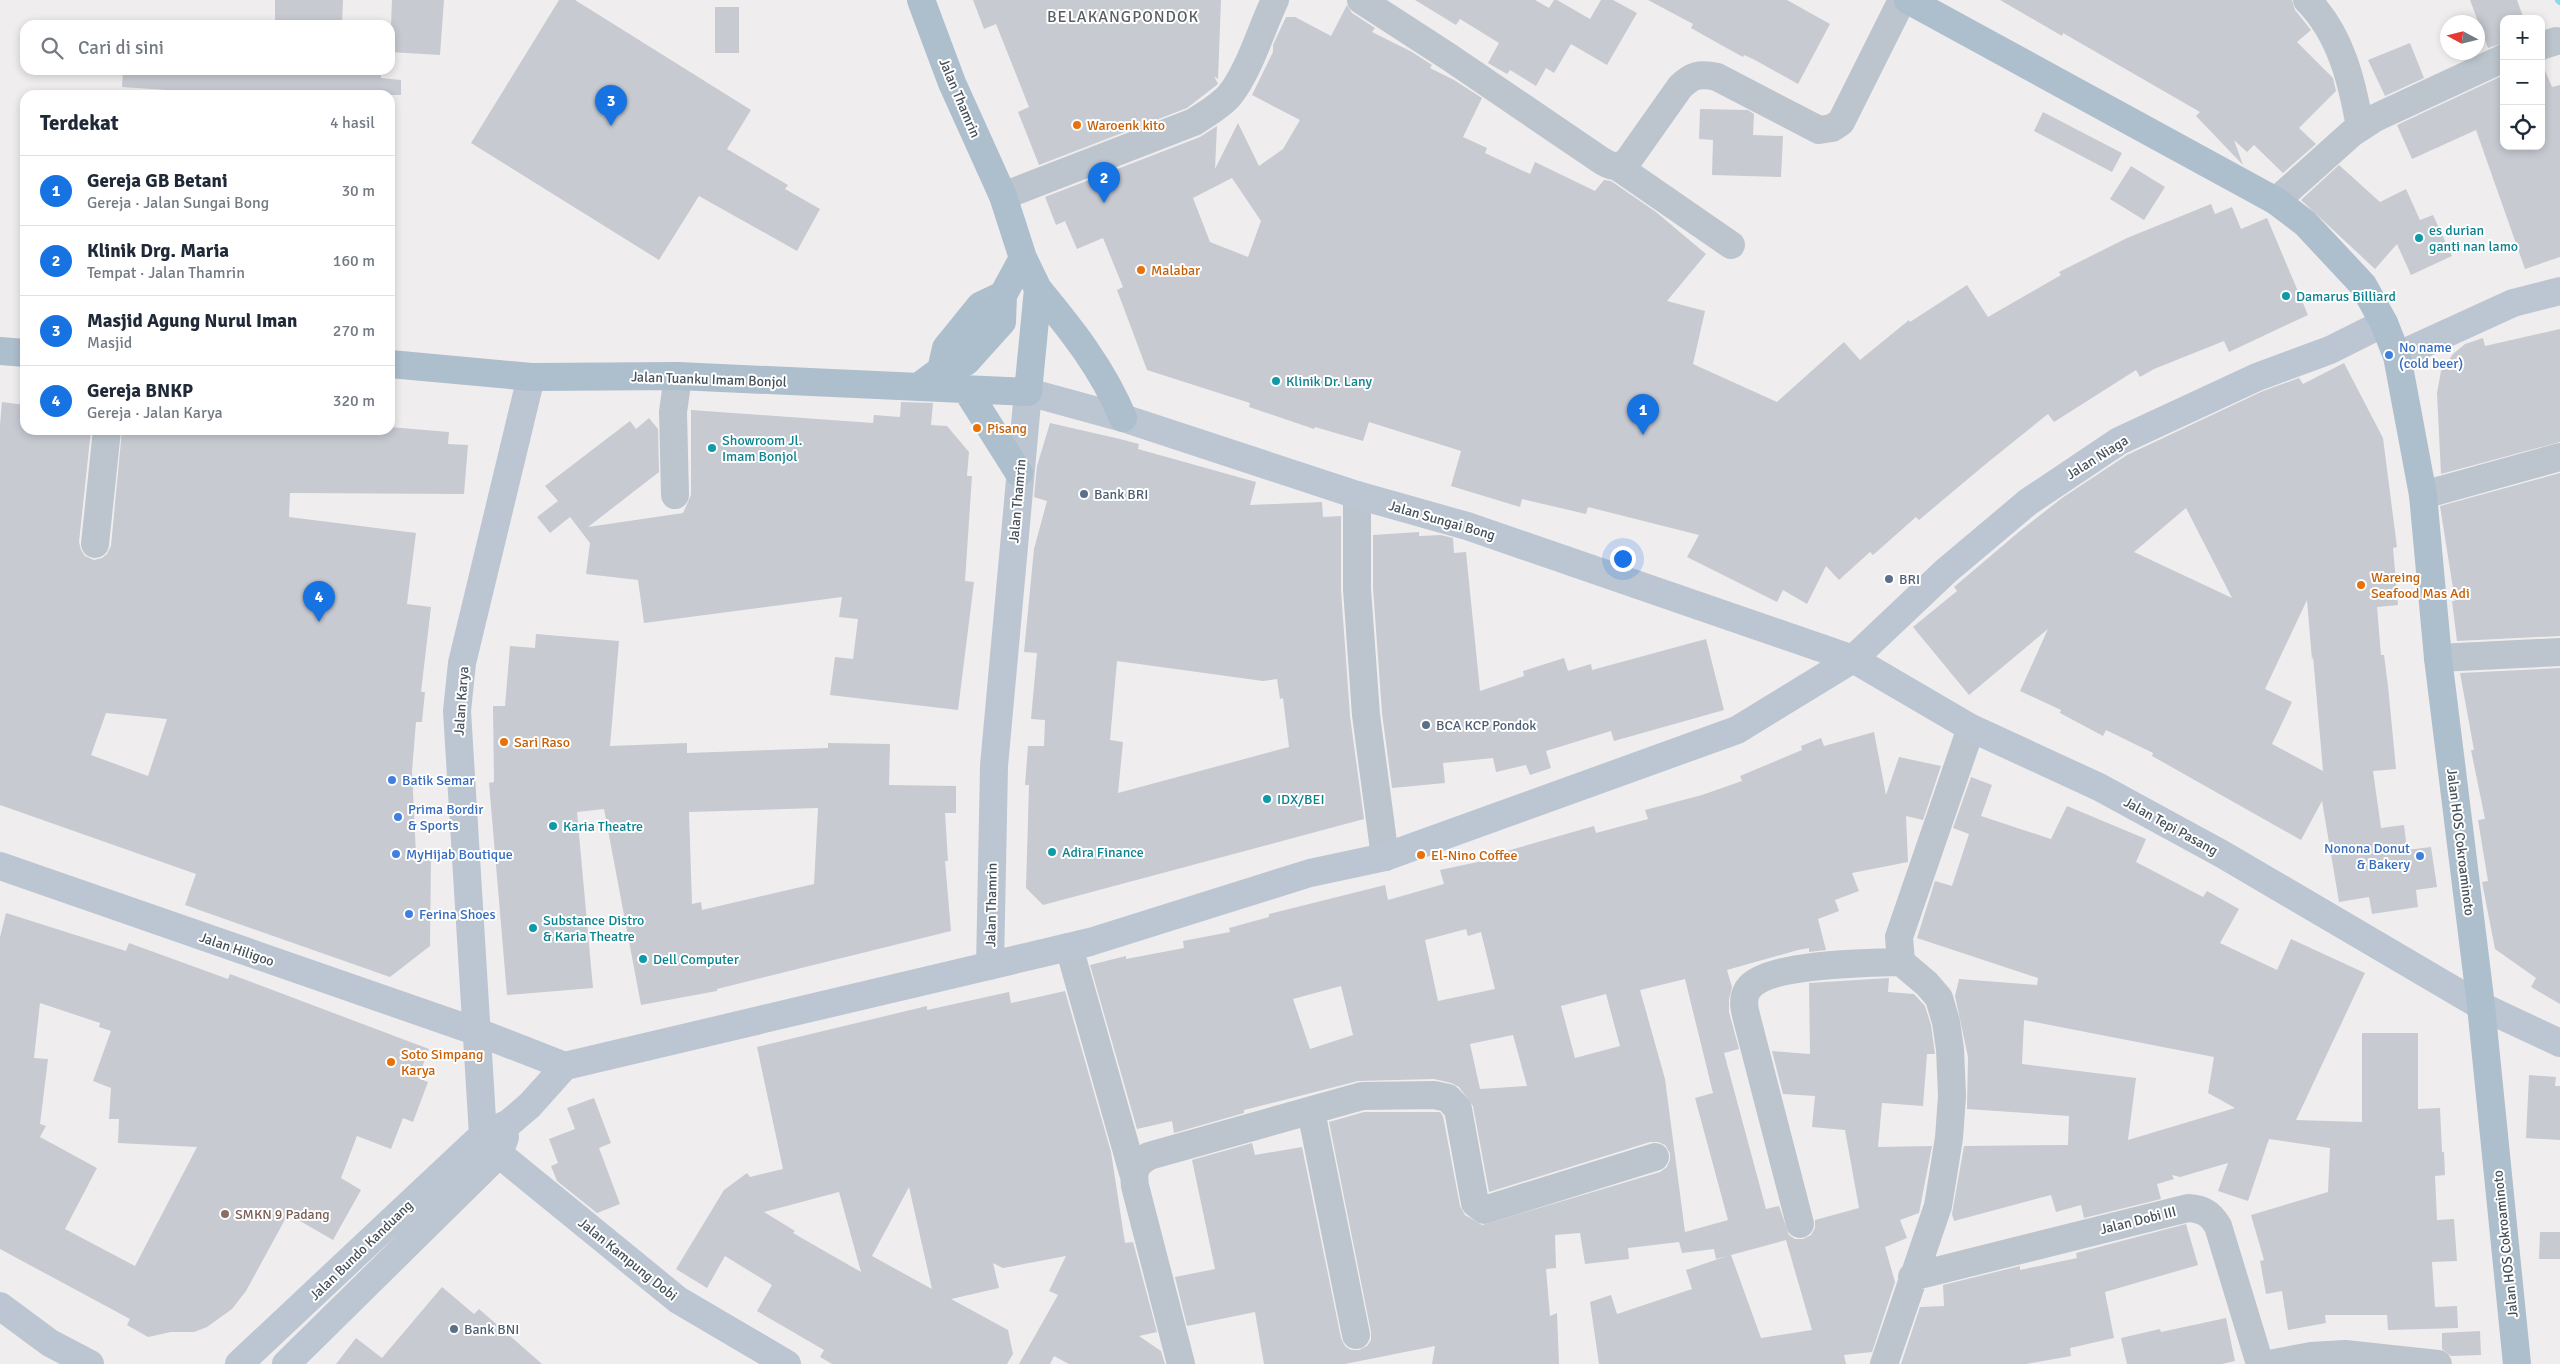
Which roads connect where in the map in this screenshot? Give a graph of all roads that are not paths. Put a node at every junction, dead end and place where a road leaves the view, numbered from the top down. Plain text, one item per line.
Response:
1 (921, 0) edge
2 (1275, 0) edge
3 (1360, 0) edge
4 (1902, 0) edge
5 (1908, 0) edge
6 (2306, 0) edge
7 (2500, 60) edge
8 (2360, 127) junction
9 (1618, 167) junction
10 (1003, 196) junction
11 (2276, 201) junction
12 (1730, 246) dead end
13 (1023, 258) junction
14 (1038, 289) junction
15 (2560, 291) edge
16 (2384, 323) junction
17 (0, 352) edge
18 (20, 353) edge
19 (2397, 356) junction
20 (395, 364) edge
21 (678, 376) junction
22 (531, 377) junction
23 (918, 386) junction
24 (966, 389) junction
25 (1028, 392) junction
26 (1123, 418) junction
27 (106, 435) edge
28 (2560, 457) edge
29 (1019, 474) junction
30 (675, 495) dead end
31 (2422, 495) junction
32 (1357, 496) junction
33 (95, 544) dead end
34 (2560, 652) edge
35 (2438, 658) junction
36 (1853, 660) junction
37 (1971, 728) junction
38 (1385, 857) junction
39 (0, 866) edge
40 (1069, 947) junction
41 (1901, 962) junction
42 (990, 966) junction
43 (2481, 1006) junction
44 (475, 1031) junction
45 (2560, 1043) edge
46 (564, 1066) junction
47 (1311, 1111) junction
48 (491, 1144) junction
49 (1655, 1157) dead end
50 (1133, 1173) junction
51 (421, 1211) junction
52 (1800, 1224) dead end
53 (1912, 1277) junction
54 (0, 1306) edge
55 (1356, 1335) dead end
56 (50, 1343) junction
57 (68, 1364) edge
58 (90, 1364) edge
59 (239, 1364) edge
60 (286, 1364) edge
61 (788, 1364) edge
62 (1181, 1364) edge
63 (1884, 1364) edge
64 (2260, 1364) edge
65 (2269, 1364) edge
66 (2438, 1364) edge
67 (2517, 1364) edge

1 - 10 main road, Jalan Thamrin
2 - 10 street
3 - 9 street
4 - 9 street
5 - 11 main road, Jalan HOS Cokroaminoto
6 - 8 street
7 - 8 street
8 - 11 street
9 - 12 street
10 - 13 main road, Jalan Thamrin
11 - 16 main road, Jalan HOS Cokroaminoto
13 - 14 main road, Jalan Thamrin
13 - 23 main road
14 - 25 main road, Jalan Thamrin
14 - 26 main road
15 - 19 main road
16 - 19 main road, Jalan HOS Cokroaminoto
16 - 36 main road, Jalan Niaga
17 - 18 main road
19 - 31 main road, Jalan HOS Cokroaminoto
20 - 22 main road, Jalan Tuanku Imam Bonjol
21 - 22 main road, Jalan Tuanku Imam Bonjol
21 - 23 main road, Jalan Tuanku Imam Bonjol
21 - 30 street
22 - 44 main road, Jalan Karya
23 - 24 main road, Jalan Tuanku Imam Bonjol
24 - 25 main road, Jalan Tuanku Imam Bonjol
24 - 29 main road
25 - 26 main road, Jalan Sungai Bong
25 - 29 main road, Jalan Thamrin
26 - 32 main road, Jalan Sungai Bong
27 - 33 street
28 - 31 street
29 - 42 main road, Jalan Thamrin
31 - 35 main road, Jalan HOS Cokroaminoto
32 - 36 main road, Jalan Sungai Bong
32 - 38 street
34 - 35 street
35 - 43 main road, Jalan HOS Cokroaminoto
36 - 37 main road, Jalan Tepi Pasang
36 - 38 main road, Jalan Niaga
37 - 41 street
37 - 43 main road, Jalan Tepi Pasang
38 - 40 main road, Jalan Niaga
39 - 44 main road, Jalan Hiligoo
40 - 42 main road, Jalan Niaga
40 - 50 street
41 - 52 street
41 - 53 street
42 - 46 main road, Jalan Niaga
43 - 45 main road, Jalan Tepi Pasang
43 - 67 main road, Jalan HOS Cokroaminoto
44 - 46 main road, Jalan Hiligoo
44 - 48 main road, Jalan Karya
46 - 48 main road, Jalan Bundo Kanduang
47 - 49 street
47 - 50 street
47 - 55 street
48 - 51 main road, Jalan Bundo Kanduang
48 - 61 main road, Jalan Kampung Dobi
50 - 62 street
51 - 59 main road, Jalan Bundo Kanduang
51 - 60 main road
53 - 63 street
53 - 64 street, Jalan Dobi III
54 - 56 main road
56 - 57 main road
56 - 58 main road
65 - 66 street

